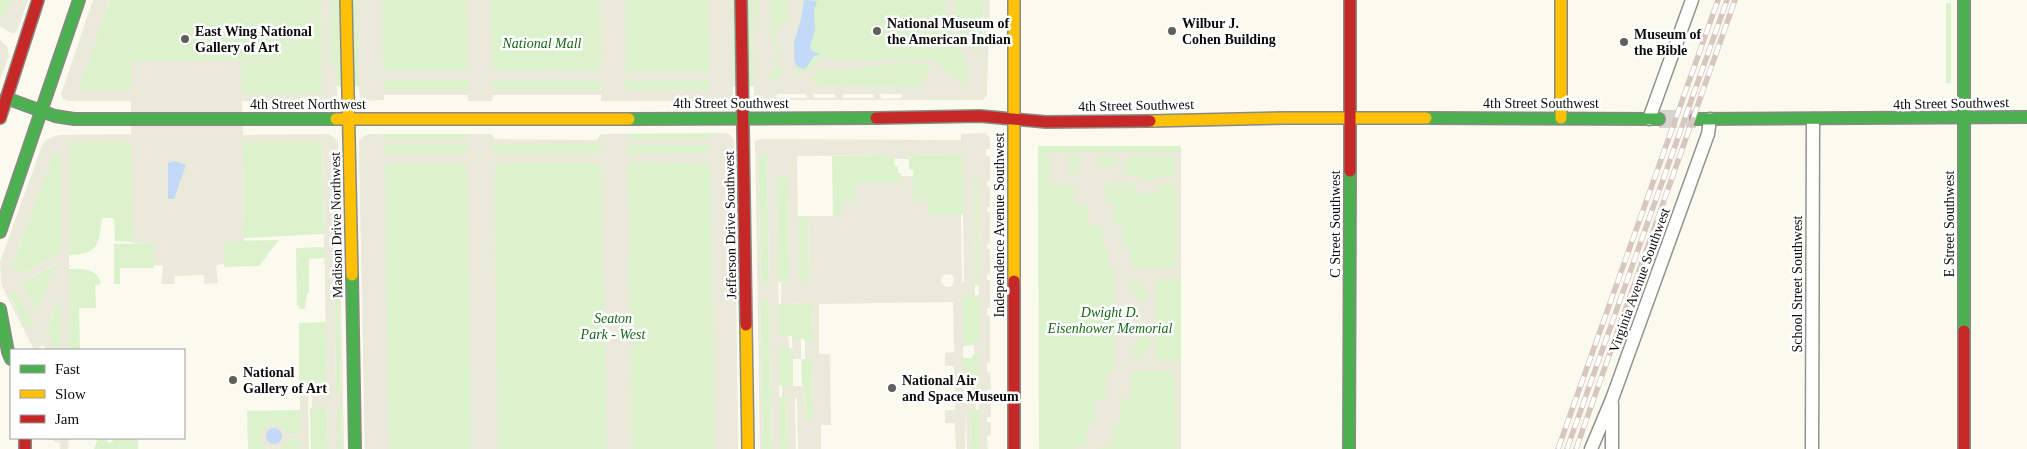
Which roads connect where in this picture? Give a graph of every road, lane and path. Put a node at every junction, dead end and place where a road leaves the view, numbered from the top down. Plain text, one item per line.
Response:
1 (38, 0) edge
2 (79, 0) edge
3 (346, 0) edge
4 (741, 0) edge
5 (1014, 0) edge
6 (1350, 0) edge
7 (1561, 0) edge
8 (1692, 0) edge
9 (1964, 0) edge
10 (6, 98) junction
11 (41, 111) junction
12 (2027, 117) edge
13 (0, 118) edge
14 (613, 118) joint
15 (743, 118) junction
16 (1350, 118) junction
17 (1561, 118) junction
18 (1654, 118) joint
19 (349, 119) junction
20 (1014, 119) junction
21 (1696, 119) tunnel mouth
22 (1710, 119) junction
23 (1813, 119) junction
24 (1964, 119) junction
25 (0, 232) edge
26 (0, 309) edge
27 (6, 352) edge
28 (1612, 399) junction
29 (355, 449) edge
30 (748, 449) edge
31 (1014, 449) edge
32 (1349, 449) edge
33 (1591, 449) edge
34 (1612, 449) edge
35 (1812, 449) edge
36 (1964, 449) edge

1 - 10 main road
2 - 11 main road
3 - 19 main road, Madison Drive Northwest
4 - 15 main road, Jefferson Drive Southwest
5 - 20 main road, Independence Avenue Southwest
6 - 16 main road, C Street Southwest
7 - 17 main road
8 - 18 street
9 - 24 main road, E Street Southwest
10 - 11 main road, 4th Street Northwest
10 - 13 main road
11 - 19 main road, 4th Street Northwest
11 - 25 main road
12 - 24 main road, 4th Street Southwest
14 - 15 main road, 4th Street Southwest
14 - 19 main road, 4th Street Northwest
15 - 20 main road, 4th Street Southwest
15 - 30 main road, Jefferson Drive Southwest
16 - 17 main road, 4th Street Southwest
16 - 20 main road, 4th Street Southwest
16 - 32 main road, C Street Southwest
17 - 18 main road, 4th Street Southwest
19 - 29 main road, Madison Drive Northwest
20 - 31 main road, Independence Avenue Southwest
21 - 22 main road, 4th Street Southwest
22 - 23 main road, 4th Street Southwest
22 - 28 street, Virginia Avenue Southwest
23 - 24 main road, 4th Street Southwest
23 - 35 street, School Street Southwest
24 - 36 main road, E Street Southwest
26 - 27 main road
28 - 33 street, Virginia Avenue Southwest
28 - 34 street

